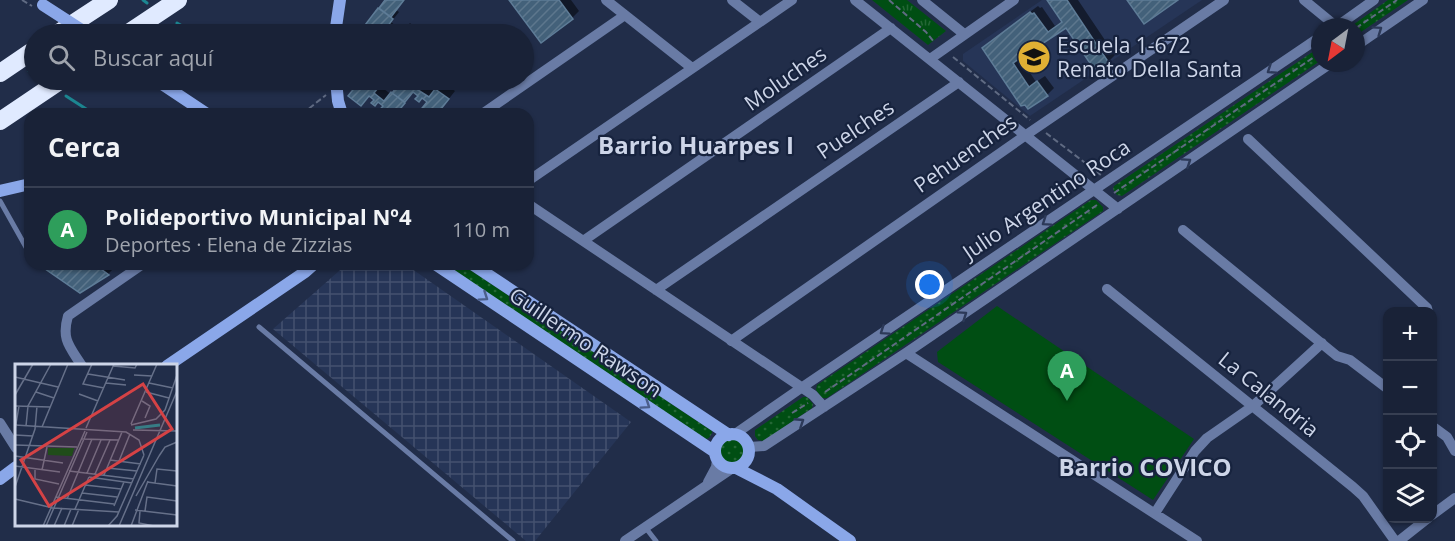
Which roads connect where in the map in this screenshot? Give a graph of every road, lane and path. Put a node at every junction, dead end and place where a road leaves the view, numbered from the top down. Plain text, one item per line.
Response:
1 (22, 0) edge
2 (109, 0) edge
3 (178, 0) edge
4 (340, 0) edge
5 (606, 0) edge
6 (732, 0) edge
7 (792, 0) edge
8 (855, 0) edge
9 (890, 0) edge
10 (922, 0) edge
11 (1014, 0) edge
12 (1224, 0) edge
13 (1304, 0) edge
14 (1374, 0) edge
15 (1397, 0) edge
16 (1423, 0) edge
17 (38, 4) edge
18 (625, 15) junction
19 (1325, 18) edge
20 (1349, 18) edge
21 (760, 22) junction
22 (1365, 22) edge
23 (71, 24) edge
24 (72, 24) edge
25 (142, 24) edge
26 (336, 24) edge
27 (891, 28) junction
28 (964, 34) junction
29 (1365, 40) edge
30 (1311, 44) edge
31 (943, 49) junction
32 (24, 57) edge
33 (930, 59) junction
34 (1311, 59) edge
35 (692, 68) junction
36 (1317, 72) edge
37 (0, 73) edge
38 (534, 78) edge
39 (958, 82) junction
40 (46, 90) edge
41 (171, 90) edge
42 (331, 90) edge
43 (337, 90) edge
44 (517, 90) edge
45 (198, 108) edge
46 (310, 108) edge
47 (341, 108) edge
48 (491, 108) edge
49 (0, 121) edge
50 (1038, 127) junction
51 (1026, 135) junction
52 (1248, 139) dead end
53 (534, 177) edge
54 (1108, 180) junction
55 (24, 185) edge
56 (1094, 189) junction
57 (1121, 189) junction
58 (0, 191) edge
59 (0, 201) edge
60 (1112, 204) junction
61 (534, 208) edge
62 (1183, 230) dead end
63 (583, 241) junction
64 (24, 244) edge
65 (134, 270) edge
66 (307, 270) edge
67 (444, 270) edge
68 (481, 270) edge
69 (1107, 289) dead end
70 (656, 290) junction
71 (1426, 307) edge
72 (258, 327) dead end
73 (730, 341) junction
74 (1322, 343) junction
75 (906, 353) junction
76 (81, 364) edge
77 (170, 364) edge
78 (1383, 385) edge
79 (801, 388) junction
80 (815, 398) junction
81 (1253, 406) junction
82 (824, 407) junction
83 (785, 418) dead end
84 (0, 423) edge
85 (1437, 430) edge
86 (732, 434) junction
87 (15, 446) edge
88 (749, 447) junction
89 (1455, 451) edge
90 (716, 455) junction
91 (747, 460) junction
92 (15, 468) edge
93 (733, 468) junction
94 (0, 479) edge
95 (704, 488) junction
96 (777, 489) junction
97 (1455, 498) edge
98 (1437, 511) edge
99 (1155, 513) junction
100 (1422, 523) edge
101 (645, 527) junction
102 (513, 541) edge
103 (625, 541) edge
104 (656, 541) edge
105 (850, 541) edge
106 (1197, 541) edge
107 (1397, 541) edge

1 - 17 path
2 - 24 highway
3 - 25 highway
4 - 26 main road
5 - 18 street
6 - 21 street
7 - 21 street
8 - 27 street
9 - 31 path
10 - 28 street
11 - 28 street
12 - 50 street, Pehuenches
13 - 19 street
14 - 20 street
15 - 22 path
29 -> 16 street
17 - 23 main road, bridge
18 - 35 street
18 - 38 street
21 - 35 street
27 - 33 street
27 - 63 street, Moluches
28 - 31 street
30 -> 54 street, Julio Argentino Roca
31 - 33 street
31 - 50 path
32 - 37 highway
33 - 39 street
34 - 57 path
35 - 53 street
60 -> 36 street
39 - 51 street
39 - 70 street, Puelches
40 - 49 highway
41 - 45 main road
42 - 46 path
43 - 47 main road
44 - 48 street
50 - 51 street, Pehuenches
50 - 54 path
51 - 56 street
51 - 73 street, Pehuenches
52 - 71 street
54 - 56 street, Julio Argentino Roca
54 - 57 path
55 - 58 main road
56 - 60 street
56 -> 79 street, Julio Argentino Roca
57 - 60 path
57 - 60 path
59 - 64 lane
75 -> 60 street
60 - 80 path
61 - 63 street
62 - 74 street
63 - 70 street
65 - 76 street
66 - 77 main road
67 -> 90 main road, Guillermo Rawson
68 - 86 main road, Guillermo Rawson
69 - 81 street, La Calandria
70 - 73 street
72 - 102 lane
73 - 79 street
74 - 78 street
74 - 81 street
75 - 82 street
75 - 99 street
79 - 80 street
79 - 86 street, Julio Argentino Roca
80 - 82 street
80 - 83 path
81 - 99 street
81 - 107 street, La Calandria
88 -> 82 street
84 - 87 street
85 - 89 street
86 - 88 main road
86 - 90 main road
88 - 91 main road
90 - 93 main road
90 - 95 street
91 - 93 main road
91 - 96 main road
92 - 94 main road
93 - 95 street
93 - 96 main road
95 - 101 street
96 - 105 main road
97 - 98 street
99 - 106 street
100 - 107 street
101 - 103 street
101 - 104 lane

